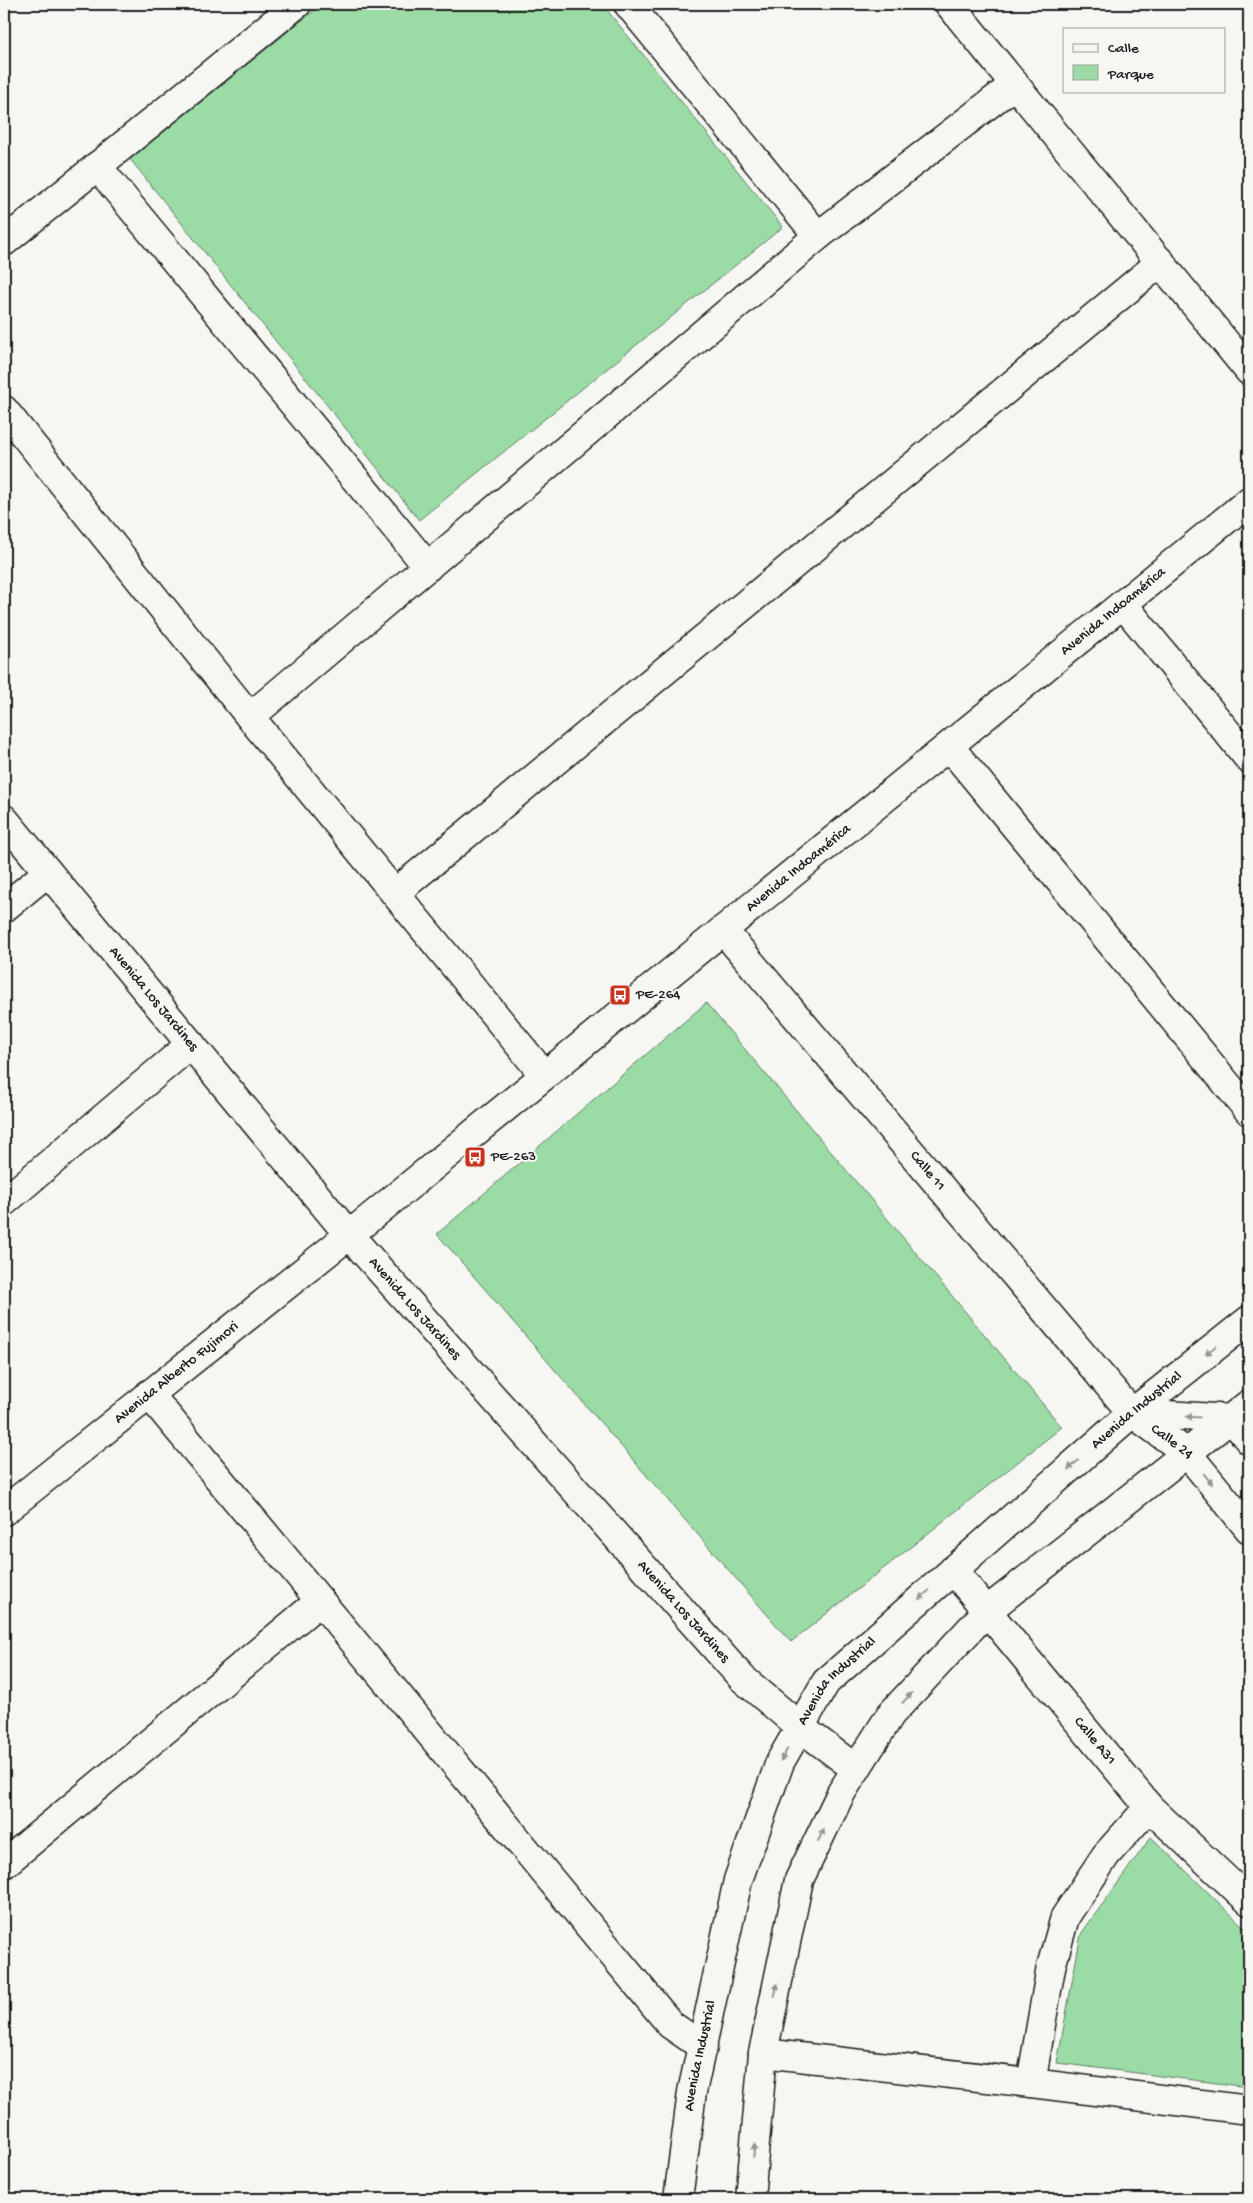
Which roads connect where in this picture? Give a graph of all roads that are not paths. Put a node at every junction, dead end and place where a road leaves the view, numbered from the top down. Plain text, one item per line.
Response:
1 (296, 4) edge
2 (628, 4) edge
3 (949, 4) edge
4 (1015, 84) junction
5 (97, 166) junction
6 (818, 236) junction
7 (4, 242) edge
8 (1160, 262) junction
9 (1249, 371) edge
10 (4, 410) edge
11 (1249, 501) edge
12 (428, 567) junction
13 (1123, 604) junction
14 (250, 717) junction
15 (949, 746) junction
16 (1249, 759) edge
17 (4, 818) edge
18 (48, 872) junction
19 (394, 893) junction
20 (4, 908) edge
21 (723, 930) junction
22 (191, 1044) junction
23 (544, 1076) junction
24 (1249, 1111) edge
25 (4, 1202) edge
26 (349, 1235) junction
27 (1249, 1320) edge
28 (149, 1394) junction
29 (1241, 1411) edge
30 (1132, 1413) junction
31 (1249, 1440) edge
32 (1187, 1453) junction
33 (4, 1511) edge
34 (1249, 1529) edge
35 (953, 1570) junction
36 (320, 1600) junction
37 (988, 1610) junction
38 (800, 1727) junction
39 (856, 1769) junction
40 (1149, 1807) junction
41 (4, 1864) edge
42 (1249, 1901) edge
43 (703, 2047) junction
44 (763, 2053) junction
45 (1031, 2083) junction
46 (1249, 2110) edge
47 (678, 2199) edge
48 (750, 2199) edge

1 - 5 street
2 - 6 street
3 - 4 street
4 - 6 street
4 - 8 street
5 - 7 street
5 - 12 street
6 - 12 street
8 - 9 street
8 - 19 street
10 - 14 street
11 - 13 street, Avenida Indoamérica
12 - 14 street
13 - 15 street, Avenida Indoamérica
13 - 16 street
14 - 19 street
15 - 21 street, Avenida Indoamérica
15 - 24 street
17 - 18 street, Avenida Los Jardines
18 - 20 street
18 - 22 street, Avenida Los Jardines
19 - 23 street
21 - 23 street, Avenida Indoamérica
21 - 30 street, Calle 11
22 - 25 street
22 - 26 street, Avenida Los Jardines
23 - 26 street, Avenida Indoamérica
26 - 28 street, Avenida Alberto Fujimori
26 - 38 street, Avenida Los Jardines
27 -> 30 street, Avenida Industrial
28 - 33 street, Avenida Alberto Fujimori
28 - 36 street
29 -> 30 street, Calle 24
29 - 31 street
29 - 32 street
30 - 32 street, Calle 24
30 -> 35 street, Avenida Industrial
32 -> 34 street, Calle 24
32 - 37 street
35 - 37 street, Calle A31
35 -> 38 street, Avenida Industrial
36 - 41 street
36 - 43 street
39 -> 37 street
37 - 40 street, Calle A31
38 - 39 street, Avenida Los Jardines
38 -> 43 street, Avenida Industrial
44 -> 39 street
40 - 42 street, Calle A31
40 - 45 street
43 - 47 street, Avenida Industrial
44 - 45 street
48 -> 44 street
45 - 46 street

